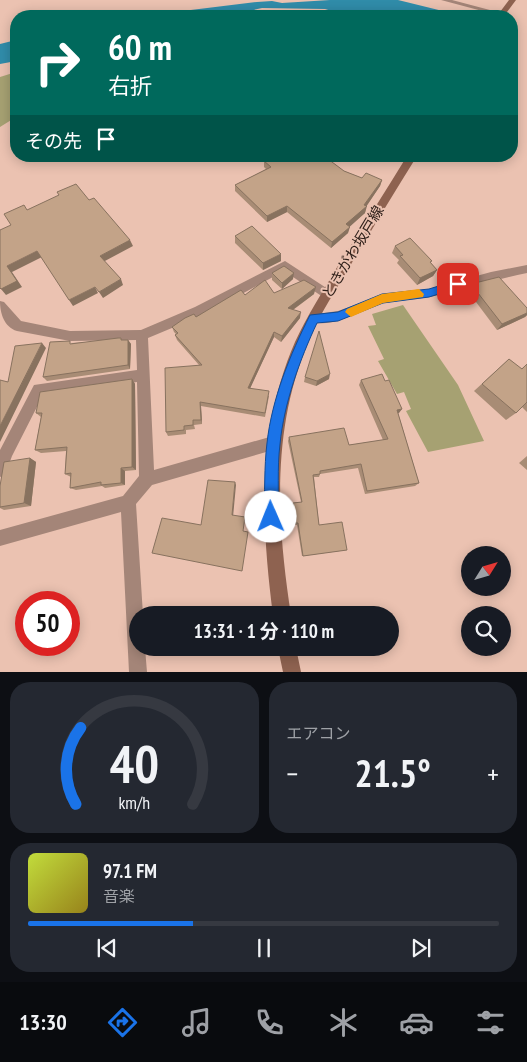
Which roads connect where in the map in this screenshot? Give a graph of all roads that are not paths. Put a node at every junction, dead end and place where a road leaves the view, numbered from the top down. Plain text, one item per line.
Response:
1 (444, 0) edge
2 (513, 0) edge
3 (482, 10) edge
4 (505, 10) edge
5 (408, 162) edge
6 (527, 269) edge
7 (327, 294) junction
8 (0, 306) edge
9 (314, 318) junction
10 (142, 335) junction
11 (143, 375) junction
12 (273, 443) junction
13 (0, 470) edge
14 (147, 479) junction
15 (128, 502) junction
16 (0, 538) edge
17 (281, 606) edge
18 (289, 656) edge
19 (138, 672) edge
20 (292, 672) edge

1 - 3 street
2 - 4 main road
5 - 7 main road, ときがわ坂戸線
6 - 9 lane
7 - 9 main road, ときがわ坂戸線
7 - 10 street
8 - 10 street
9 - 12 main road, ときがわ坂戸線
10 - 11 street
11 - 13 street
11 - 14 street
12 - 14 street
12 - 17 main road, ときがわ坂戸線
14 - 15 street
15 - 16 street
15 - 19 street
18 - 20 main road

